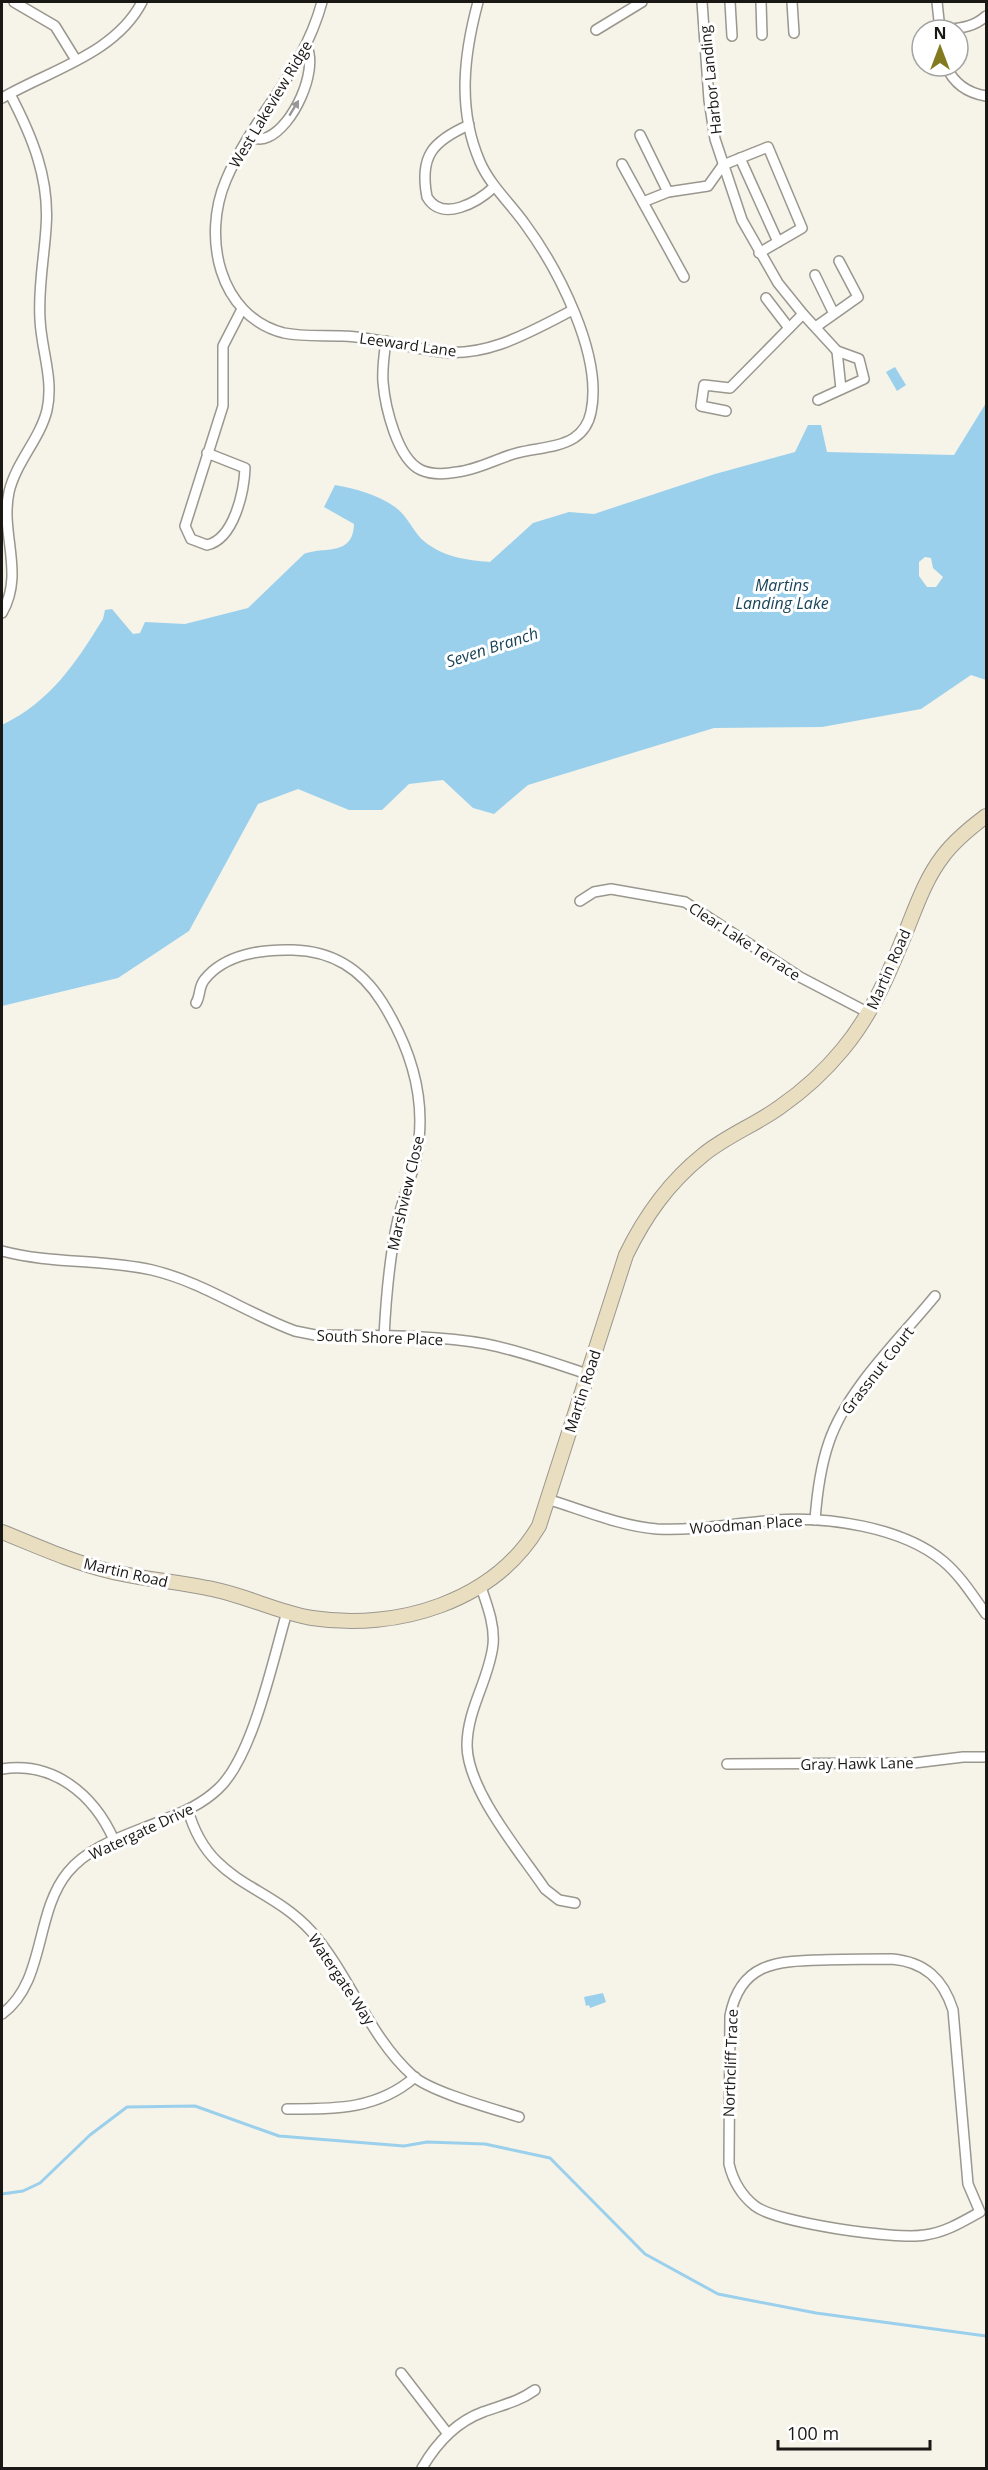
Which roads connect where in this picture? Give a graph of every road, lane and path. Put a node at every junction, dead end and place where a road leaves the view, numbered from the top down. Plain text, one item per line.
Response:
1 (14, 2) edge
2 (142, 2) edge
3 (322, 2) edge
4 (478, 2) edge
5 (642, 2) edge
6 (702, 2) edge
7 (730, 2) edge
8 (761, 2) edge
9 (792, 2) edge
10 (937, 2) edge
11 (987, 16) edge
12 (940, 18) edge
13 (970, 25) edge
14 (596, 30) dead end
15 (794, 33) dead end
16 (762, 35) dead end
17 (732, 36) dead end
18 (307, 47) junction
19 (76, 60) junction
20 (953, 78) edge
21 (6, 96) edge
22 (987, 96) edge
23 (469, 125) junction
24 (640, 135) dead end
25 (250, 138) junction
26 (740, 158) junction
27 (622, 164) dead end
28 (723, 165) junction
29 (494, 187) junction
30 (668, 192) junction
31 (643, 202) junction
32 (778, 242) junction
33 (759, 253) junction
34 (840, 261) dead end
35 (815, 275) dead end
36 (684, 277) dead end
37 (766, 298) dead end
38 (242, 309) junction
39 (573, 310) junction
40 (833, 312) junction
41 (803, 314) junction
42 (817, 326) junction
43 (789, 328) junction
44 (386, 341) junction
45 (837, 351) junction
46 (841, 390) junction
47 (818, 400) dead end
48 (726, 411) dead end
49 (207, 453) junction
50 (2, 613) edge
51 (987, 816) edge
52 (580, 901) dead end
53 (196, 1003) dead end
54 (869, 1013) junction
55 (2, 1251) edge
56 (935, 1296) dead end
57 (384, 1337) junction
58 (587, 1374) junction
59 (548, 1499) junction
60 (815, 1520) junction
61 (2, 1532) edge
62 (481, 1587) junction
63 (287, 1612) junction
64 (987, 1614) edge
65 (987, 1757) edge
66 (727, 1764) dead end
67 (2, 1769) edge
68 (188, 1810) junction
69 (114, 1840) junction
70 (575, 1903) dead end
71 (2, 2014) edge
72 (414, 2077) junction
73 (287, 2109) dead end
74 (519, 2117) dead end
75 (983, 2216) edge
76 (401, 2373) dead end
77 (535, 2390) dead end
78 (448, 2434) junction
79 (422, 2469) edge

1 - 19 street
2 - 19 street
3 - 18 street, West Lakeview Ridge
4 - 23 street
5 - 14 street
6 - 28 street, Harbor Landing
7 - 17 street
8 - 16 street
9 - 15 street
10 - 12 street
11 - 13 street
18 - 25 street, West Lakeview Ridge
25 -> 18 street
19 - 21 street
20 - 22 street
21 - 50 street
23 - 29 street
23 - 29 street
24 - 30 street
25 - 38 street, West Lakeview Ridge
26 - 28 street
26 - 32 street
26 - 32 street
27 - 31 street
28 - 30 street
28 - 33 street, Harbor Landing
29 - 39 street
30 - 31 street
31 - 36 street
32 - 33 street
33 - 41 street, Harbor Landing
34 - 40 street
35 - 40 street
37 - 43 street
38 - 44 street, Leeward Lane
38 - 49 street
39 - 44 street, Leeward Lane
39 - 44 street
40 - 42 street
41 - 42 street, Harbor Landing
41 - 43 street
42 - 45 street, Harbor Landing
43 - 48 street
45 - 46 street
45 - 46 street, Harbor Landing
46 - 47 street, Harbor Landing
49 - 49 street
51 - 54 street, Martin Road
52 - 54 street, Clear Lake Terrace
53 - 57 street, Marshview Close
54 - 58 street, Martin Road
55 - 57 street, South Shore Place
56 - 60 street, Grassnut Court
57 - 58 street, South Shore Place
58 - 59 street, Martin Road
59 - 60 street, Woodman Place
59 - 62 street, Martin Road
60 - 64 street, Woodman Place
61 - 63 street, Martin Road
62 - 63 street, Martin Road
62 - 70 street
63 - 68 street, Watergate Drive
65 - 66 street, Gray Hawk Lane
67 - 69 street
68 - 69 street, Watergate Drive
68 - 72 street, Watergate Way
69 - 71 street, Watergate Drive
72 - 73 street
72 - 74 street, Watergate Way
75 - 75 street, Northcliff Trace
76 - 78 street
77 - 78 street
78 - 79 street

